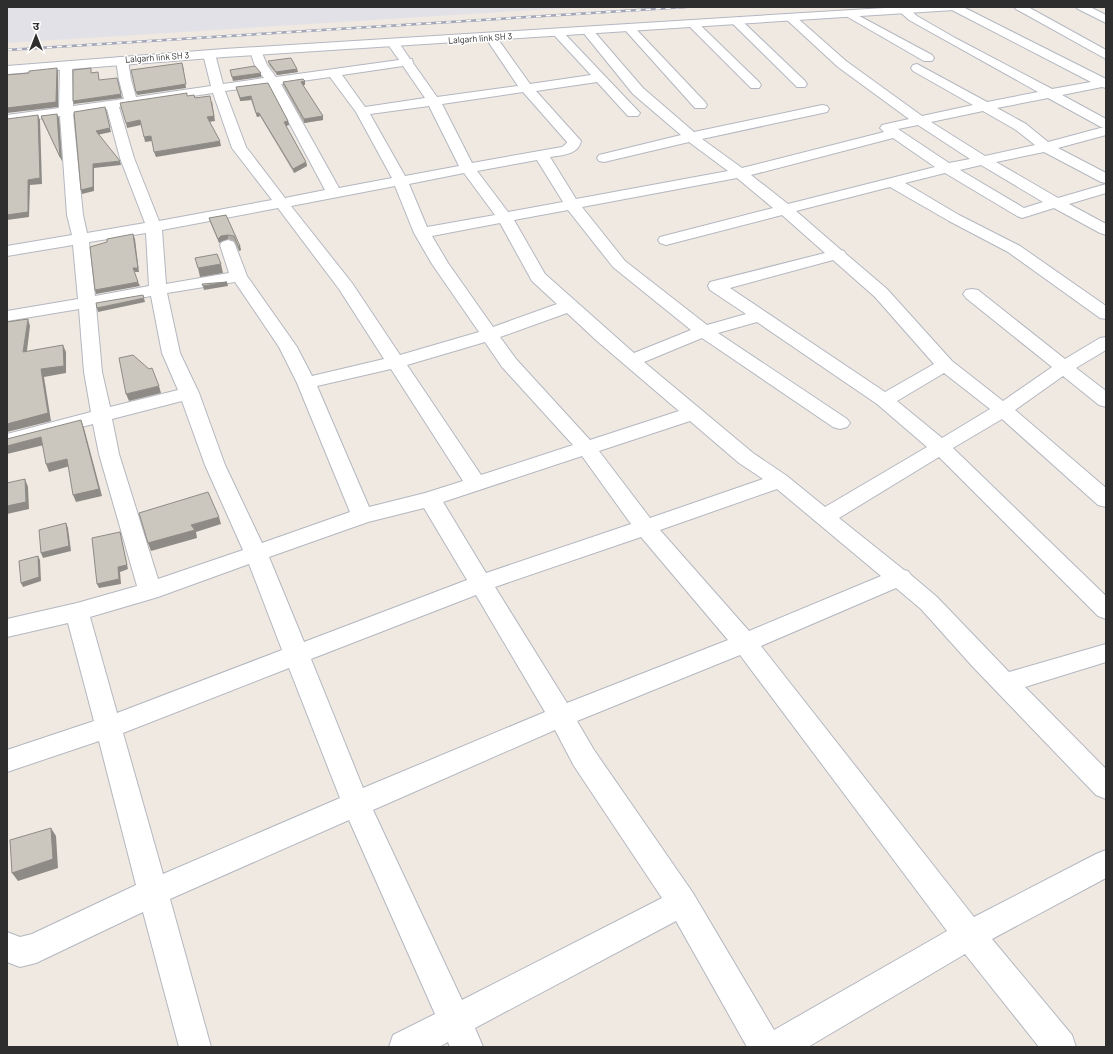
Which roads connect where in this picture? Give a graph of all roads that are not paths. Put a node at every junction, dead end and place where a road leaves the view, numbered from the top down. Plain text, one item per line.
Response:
1 (954, 7) edge
2 (1020, 7) edge
3 (1082, 7) edge
4 (904, 10) junction
5 (850, 14) junction
6 (791, 18) junction
7 (1106, 20) edge
8 (736, 21) junction
9 (694, 24) junction
10 (629, 28) junction
11 (588, 31) junction
12 (558, 33) junction
13 (491, 37) junction
14 (393, 43) junction
15 (256, 51) junction
16 (209, 54) junction
17 (1106, 54) edge
18 (928, 58) dead end
19 (122, 60) junction
20 (408, 62) junction
21 (66, 65) junction
22 (917, 68) dead end
23 (7, 70) edge
24 (334, 74) junction
25 (600, 78) junction
26 (274, 82) junction
27 (801, 84) dead end
28 (1105, 84) edge
29 (754, 85) dead end
30 (218, 89) junction
31 (527, 89) junction
32 (1048, 93) junction
33 (433, 100) junction
34 (131, 101) junction
35 (112, 105) junction
36 (700, 105) dead end
37 (984, 106) junction
38 (822, 109) dead end
39 (362, 111) junction
40 (66, 112) junction
41 (633, 114) dead end
42 (7, 119) edge
43 (919, 120) junction
44 (1106, 124) edge
45 (1106, 132) edge
46 (896, 133) junction
47 (691, 137) junction
48 (1046, 147) junction
49 (541, 154) junction
50 (604, 158) dead end
51 (982, 160) junction
52 (467, 167) junction
53 (947, 168) junction
54 (740, 173) junction
55 (1106, 179) edge
56 (400, 180) junction
57 (892, 182) junction
58 (1106, 188) edge
59 (334, 193) junction
60 (1054, 202) junction
61 (280, 203) junction
62 (572, 205) junction
63 (784, 209) junction
64 (505, 218) junction
65 (154, 227) junction
66 (1106, 230) edge
67 (422, 233) junction
68 (81, 239) junction
69 (666, 240) dead end
70 (228, 244) dead end
71 (7, 251) edge
72 (838, 254) junction
73 (239, 276) junction
74 (158, 291) junction
75 (972, 294) dead end
76 (88, 304) junction
77 (569, 306) junction
78 (1106, 314) edge
79 (7, 316) edge
80 (758, 316) junction
81 (704, 332) junction
82 (488, 335) junction
83 (1106, 342) edge
84 (631, 360) junction
85 (397, 362) junction
86 (945, 365) junction
87 (1064, 368) junction
88 (306, 383) junction
89 (189, 393) junction
90 (884, 400) junction
91 (1106, 401) edge
92 (1003, 410) junction
93 (693, 413) junction
94 (102, 415) junction
95 (840, 423) dead end
96 (7, 440) edge
97 (940, 447) junction
98 (586, 448) junction
99 (780, 481) junction
100 (476, 484) junction
101 (430, 499) junction
102 (1106, 500) edge
103 (362, 516) junction
104 (824, 517) junction
105 (646, 528) junction
106 (256, 552) junction
107 (900, 577) junction
108 (482, 583) junction
109 (150, 591) junction
110 (1106, 610) edge
111 (77, 612) junction
112 (7, 628) edge
113 (745, 643) junction
114 (1106, 653) edge
115 (296, 656) junction
116 (1006, 683) junction
117 (562, 716) junction
118 (109, 727) junction
119 (7, 761) edge
120 (1106, 787) edge
121 (356, 804) junction
122 (1106, 863) edge
123 (153, 892) junction
124 (682, 903) junction
125 (969, 935) junction
126 (7, 947) edge
127 (454, 1020) junction
128 (195, 1047) edge
129 (405, 1047) edge
130 (467, 1047) edge
131 (765, 1047) edge
132 (778, 1047) edge
133 (1060, 1047) edge

1 - 4 street, Lalgarh link SH 3
1 - 28 street
2 - 17 street
3 - 7 street
4 - 5 street, Lalgarh link SH 3
4 - 32 street
5 - 6 street, Lalgarh link SH 3
5 - 18 street
6 - 8 street, Lalgarh link SH 3
6 - 43 street
8 - 9 street, Lalgarh link SH 3
8 - 27 street
9 - 10 street, Lalgarh link SH 3
9 - 29 street
10 - 11 street, Lalgarh link SH 3
10 - 36 street
11 - 12 street, Lalgarh link SH 3
11 - 47 street
12 - 13 street, Lalgarh link SH 3
12 - 25 street
13 - 14 street, Lalgarh link SH 3
13 - 31 street
14 - 15 street, Lalgarh link SH 3
14 - 20 street
15 - 16 street, Lalgarh link SH 3
15 - 26 street
16 - 19 street, Lalgarh link SH 3
16 - 30 street
19 - 21 street, Lalgarh link SH 3
19 - 34 street
20 - 24 street
20 - 33 street
21 - 23 street, Lalgarh link SH 3
21 - 40 street
22 - 37 street
24 - 26 street
24 - 39 street
25 - 31 street
25 - 41 street
26 - 30 street
26 - 59 street
28 - 32 street
30 - 34 street
30 - 61 street
31 - 33 street
31 - 49 street
32 - 37 street
32 - 44 street
33 - 39 street
33 - 52 street
34 - 35 street
35 - 40 street
35 - 65 street
37 - 43 street
37 - 48 street
38 - 47 street
39 - 56 street
40 - 42 street
40 - 68 street
43 - 46 street
43 - 51 street
45 - 48 street
46 - 53 street
46 - 54 street
47 - 50 street
47 - 54 street
48 - 51 street
48 - 55 street
49 - 52 street
49 - 62 street
51 - 53 street
51 - 60 street
52 - 56 street
52 - 64 street
53 - 57 street
53 - 60 street
54 - 62 street
54 - 63 street
56 - 59 street
56 - 67 street
57 - 63 street
57 - 78 street
58 - 60 street
59 - 61 street
60 - 66 street
61 - 65 street
61 - 85 street
62 - 64 street
62 - 81 street
63 - 69 street
63 - 72 street
64 - 67 street
64 - 77 street
65 - 68 street
65 - 74 street
67 - 82 street
68 - 71 street
68 - 76 street
70 - 73 street
72 - 80 street
72 - 86 street
73 - 74 street
73 - 88 street
74 - 76 street
74 - 89 street
75 - 87 street
76 - 79 street
76 - 94 street
77 - 82 street
77 - 84 street
80 - 81 street
80 - 90 street
81 - 84 street
81 - 95 street
82 - 85 street
82 - 98 street
83 - 87 street
84 - 93 street
85 - 88 street
85 - 100 street
86 - 90 street
86 - 92 street
87 - 91 street
87 - 92 street
88 - 103 street
89 - 94 street
89 - 106 street
90 - 97 street
92 - 97 street
92 - 102 street
93 - 98 street
93 - 99 street
94 - 96 street
94 - 109 street
97 - 104 street
97 - 110 street
98 - 100 street
98 - 105 street
99 - 104 street
99 - 105 street
100 - 101 street
101 - 103 street
101 - 108 street
103 - 106 street
104 - 107 street
105 - 108 street
105 - 113 street
106 - 109 street
106 - 115 street
107 - 113 street
107 - 116 street
108 - 115 street
108 - 117 street
109 - 111 street
111 - 112 street
111 - 118 street
113 - 117 street
113 - 125 street
114 - 116 street
115 - 118 street
115 - 121 street
116 - 120 street
117 - 121 street
117 - 124 street
118 - 119 street
118 - 123 street
121 - 123 street
121 - 127 street
122 - 125 street
123 - 126 street
123 - 128 street
124 - 127 street
124 - 131 street
125 - 132 street
125 - 133 street
127 - 129 street
127 - 130 street

